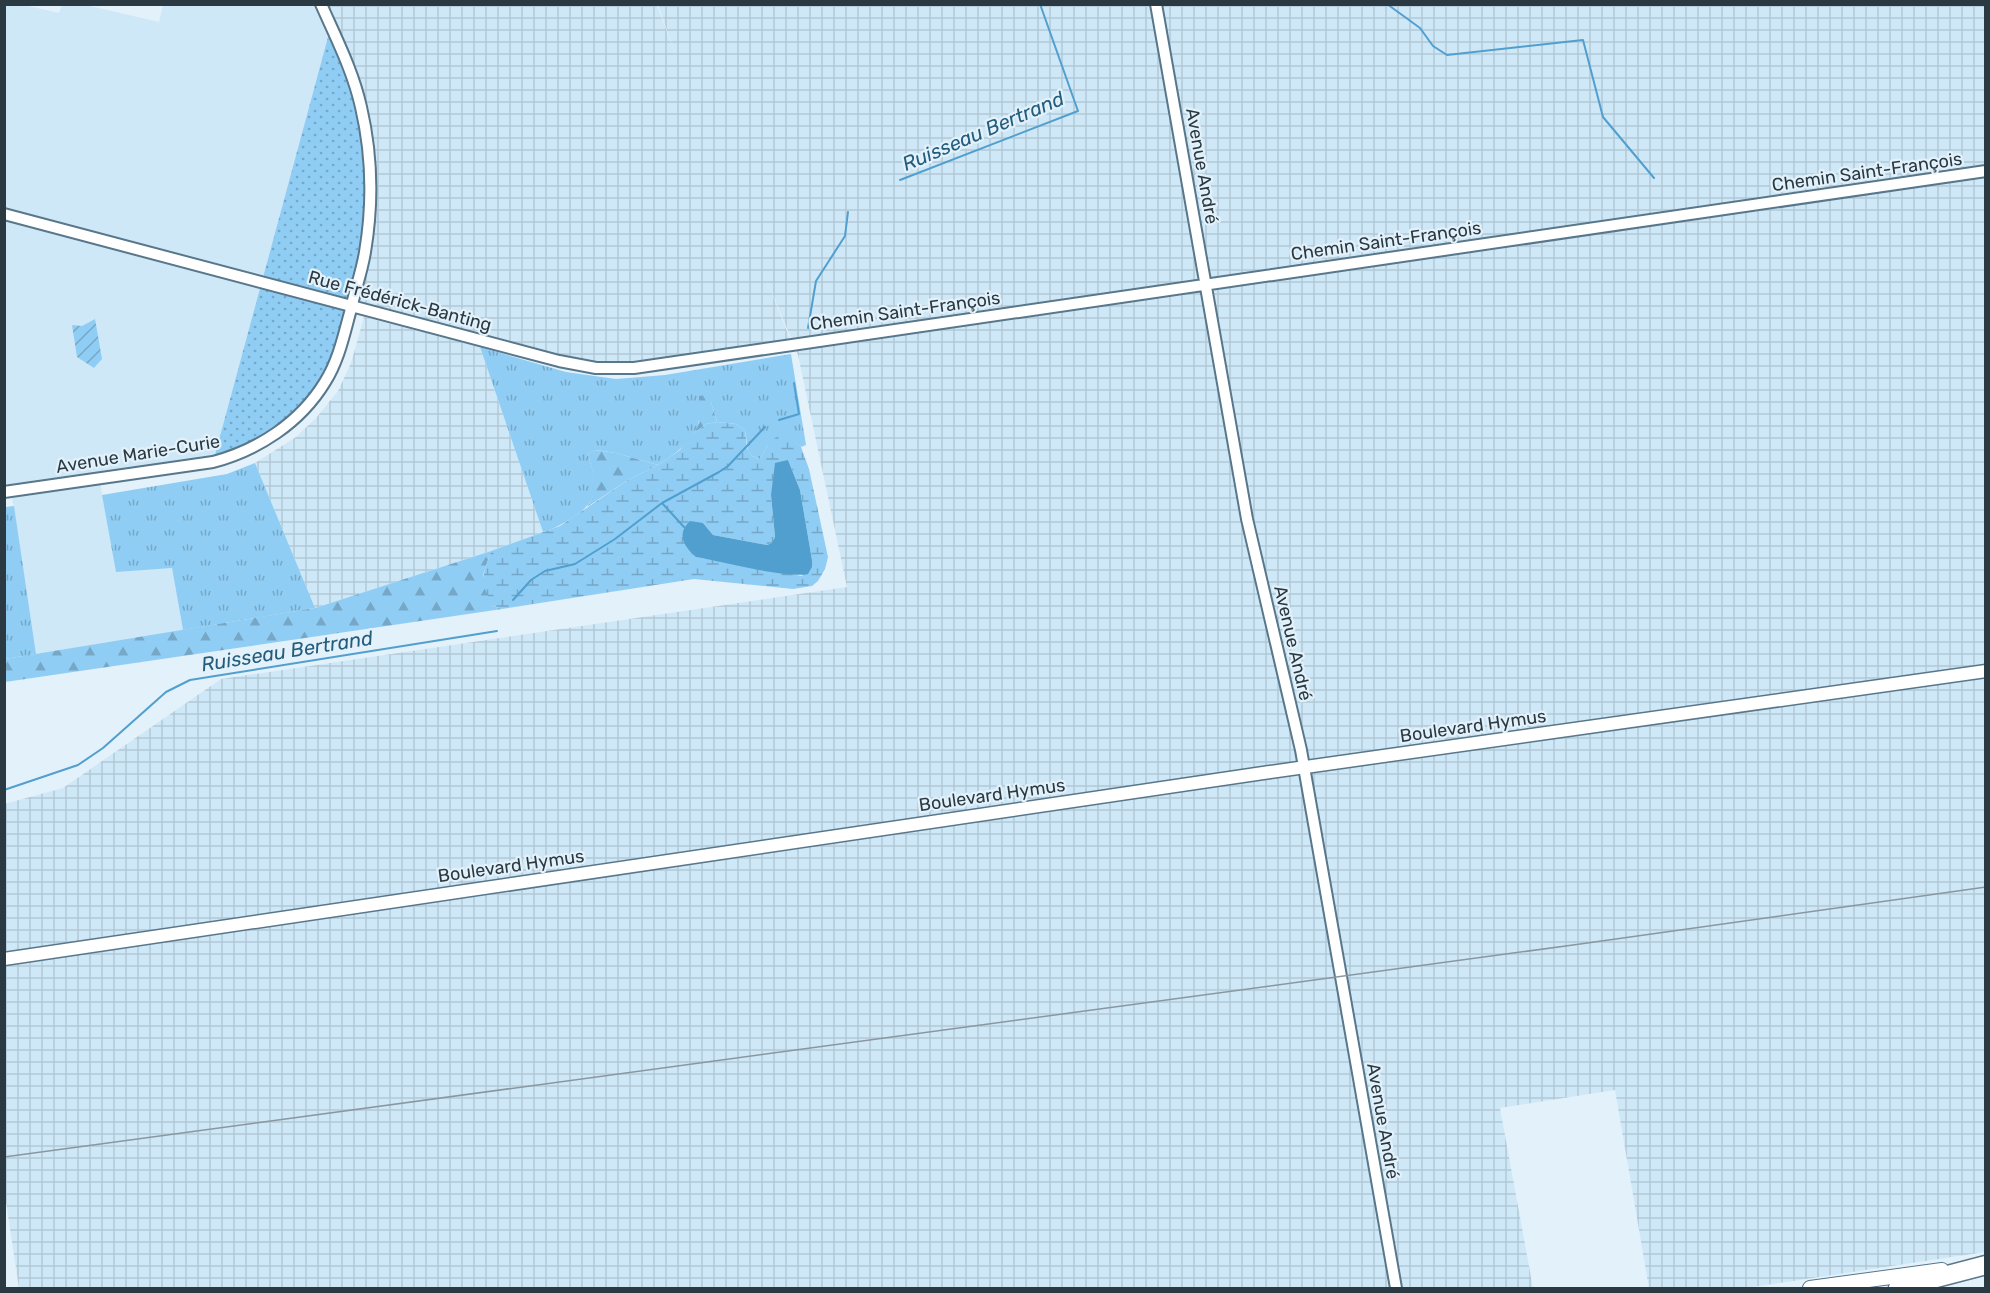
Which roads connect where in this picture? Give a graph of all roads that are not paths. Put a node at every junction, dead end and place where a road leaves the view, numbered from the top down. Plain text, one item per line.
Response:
1 (321, 4) edge
2 (1156, 4) edge
3 (1986, 171) edge
4 (4, 214) edge
5 (1205, 284) junction
6 (352, 305) junction
7 (792, 344) joint
8 (4, 492) edge
9 (1986, 671) edge
10 (1304, 767) junction
11 (4, 959) edge
12 (1986, 1265) edge
13 (1395, 1288) edge
14 (1810, 1288) edge
15 (1898, 1288) edge

1 - 6 street, Avenue Marie-Curie
2 - 5 street, Avenue André
3 - 5 street, Chemin Saint-François
4 - 6 street, Rue Frédérick-Banting
5 - 7 street, Chemin Saint-François
5 - 10 street, Avenue André
6 - 7 street, Rue Frédérick-Banting
6 - 8 street, Avenue Marie-Curie
9 - 10 street, Boulevard Hymus
10 - 11 street, Boulevard Hymus
10 - 13 street, Avenue André
12 - 14 main road
12 - 15 highway

